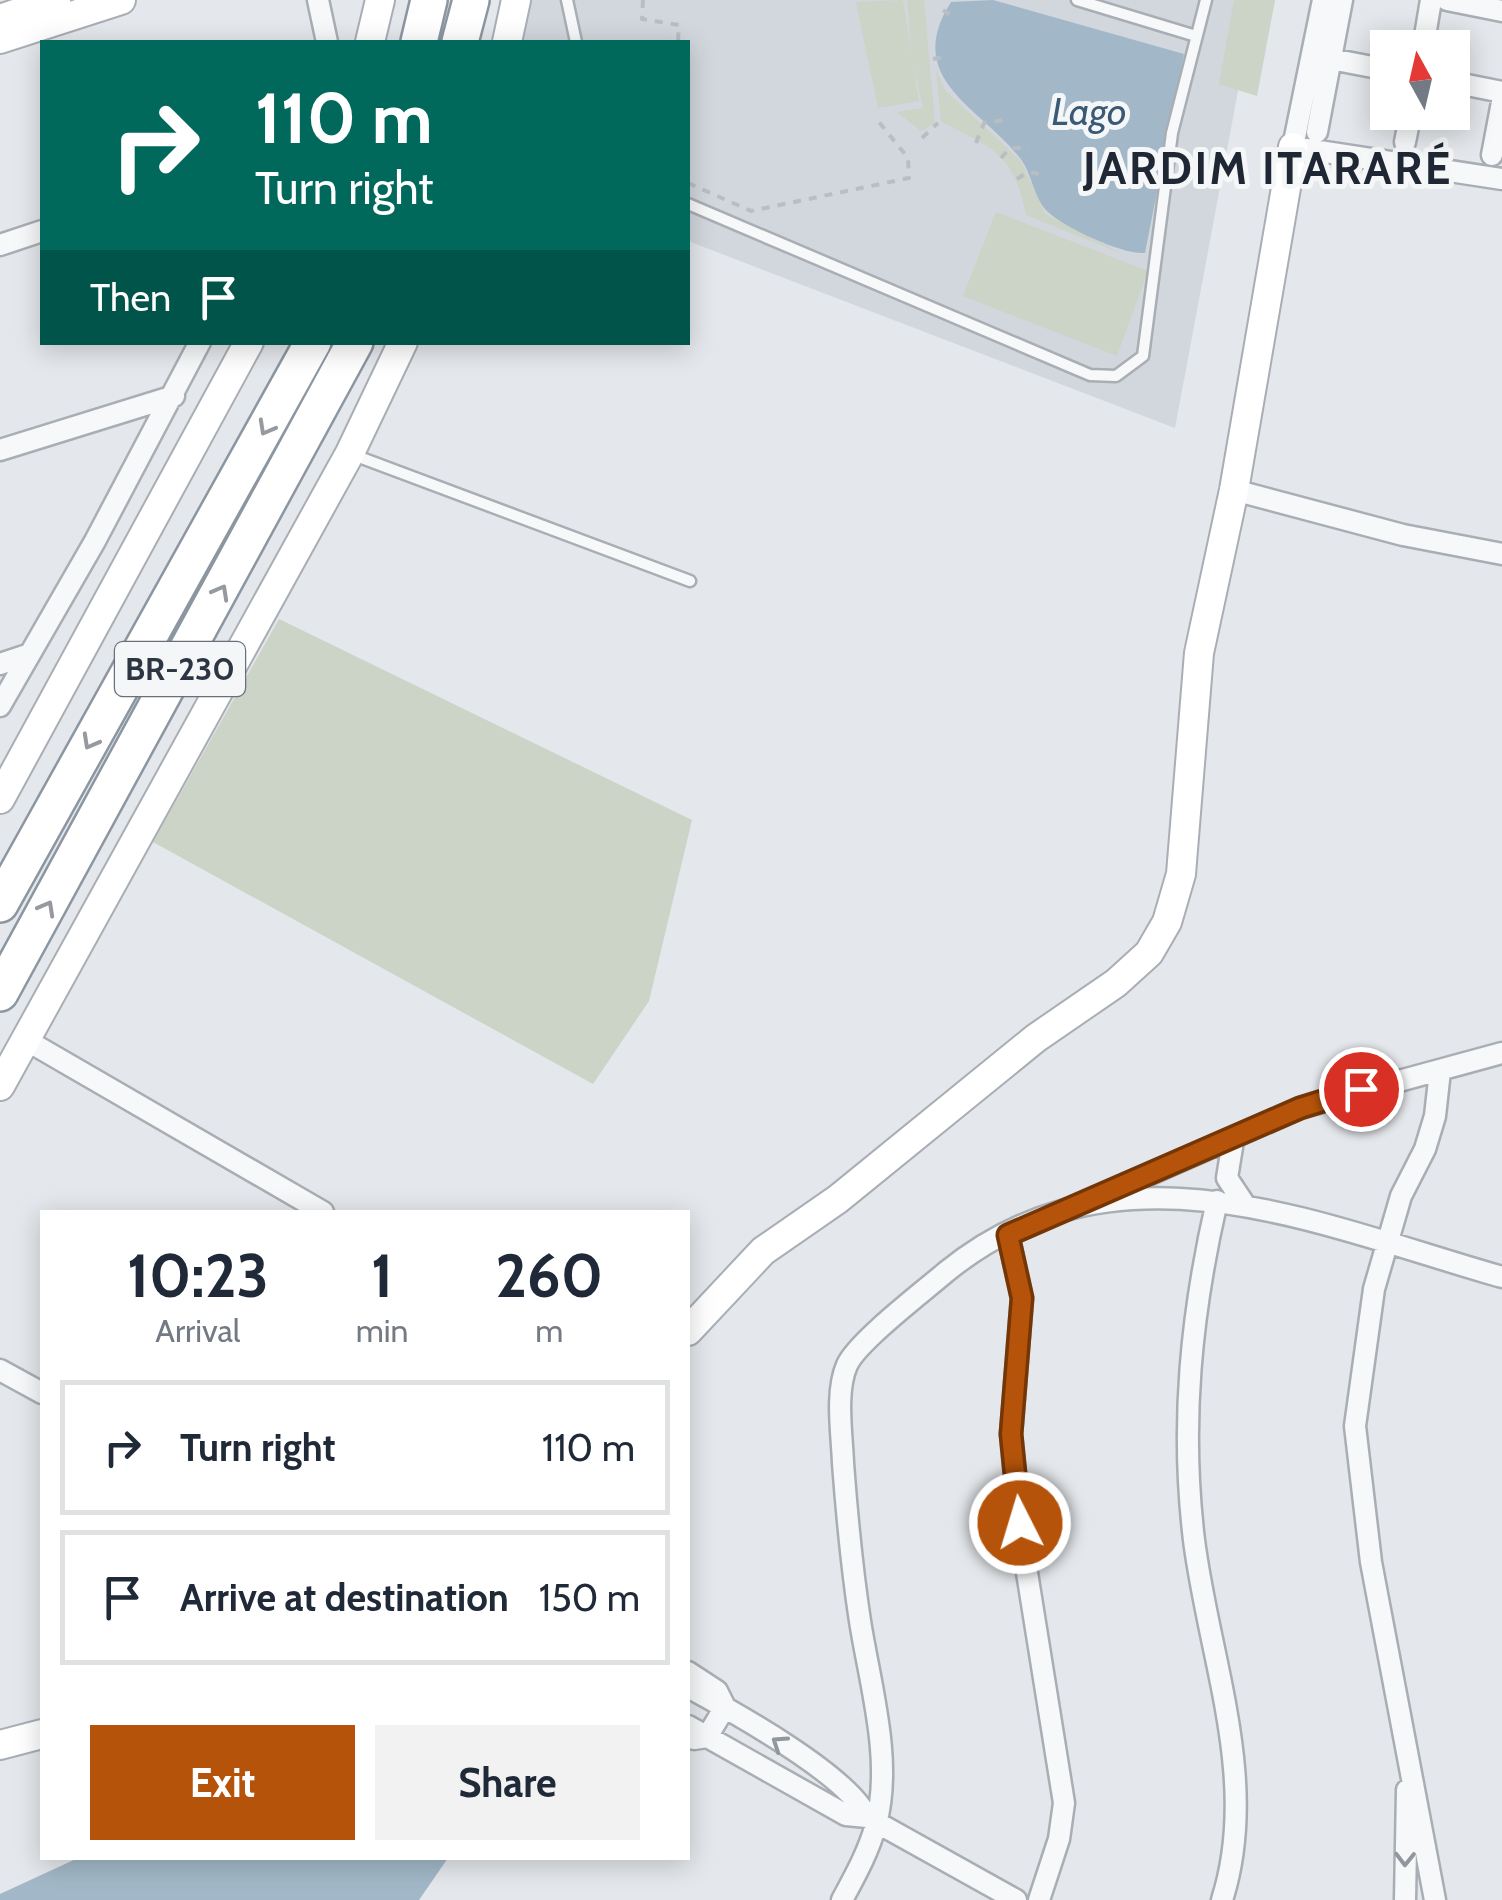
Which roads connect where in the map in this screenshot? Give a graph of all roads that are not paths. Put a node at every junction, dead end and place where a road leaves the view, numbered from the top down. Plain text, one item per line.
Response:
1 (56, 0) edge
2 (122, 0) edge
3 (318, 0) edge
4 (380, 0) edge
5 (428, 0) edge
6 (472, 0) edge
7 (516, 0) edge
8 (567, 0) edge
9 (1077, 0) edge
10 (1206, 0) edge
11 (1323, 0) edge
12 (1342, 0) edge
13 (1432, 0) edge
14 (1446, 0) edge
15 (1502, 11) edge
16 (0, 19) edge
17 (1426, 30) edge
18 (1196, 36) junction
19 (0, 39) edge
20 (327, 40) edge
21 (370, 40) edge
22 (419, 40) edge
23 (461, 40) edge
24 (507, 40) edge
25 (576, 40) edge
26 (1331, 59) junction
27 (1370, 67) edge
28 (1470, 86) edge
29 (1502, 92) edge
30 (1502, 102) edge
31 (1407, 130) edge
32 (1317, 132) dead end
33 (1405, 142) dead end
34 (1293, 147) junction
35 (1492, 155) dead end
36 (1502, 179) edge
37 (690, 205) edge
38 (40, 232) edge
39 (0, 245) edge
40 (199, 345) edge
41 (247, 345) edge
42 (312, 345) edge
43 (353, 345) edge
44 (402, 345) edge
45 (174, 396) junction
46 (0, 450) edge
47 (350, 453) junction
48 (1234, 490) junction
49 (1502, 554) edge
50 (690, 580) dead end
51 (27, 655) junction
52 (0, 664) edge
53 (0, 706) edge
54 (0, 799) edge
55 (0, 904) edge
56 (0, 993) edge
57 (26, 1040) junction
58 (1502, 1053) edge
59 (1440, 1071) junction
60 (0, 1086) edge
61 (1234, 1141) junction
62 (1218, 1201) junction
63 (1243, 1202) junction
64 (1072, 1208) junction
65 (320, 1210) edge
66 (1008, 1235) junction
67 (1386, 1241) junction
68 (1502, 1277) edge
69 (690, 1329) edge
70 (0, 1370) edge
71 (40, 1392) edge
72 (690, 1673) edge
73 (690, 1688) edge
74 (724, 1707) junction
75 (40, 1735) edge
76 (697, 1738) edge
77 (0, 1746) edge
78 (1408, 1748) junction
79 (872, 1820) junction
80 (842, 1900) edge
81 (1016, 1900) edge
82 (1039, 1900) edge
83 (1222, 1900) edge
84 (1404, 1900) edge
85 (1434, 1900) edge

1 - 16 street
2 - 19 street
3 - 20 street
4 - 21 street
5 - 22 highway
6 - 23 highway
7 - 24 street
8 - 25 lane
9 - 18 lane
10 - 18 lane
11 - 34 street
12 - 26 street
13 - 17 street
14 - 15 street
18 - 37 lane
26 - 27 street
26 - 32 street
28 - 29 street
30 - 35 street
31 - 33 street
34 - 36 street
34 - 48 street
38 - 39 street
40 - 45 street
41 - 54 street
42 -> 55 highway, BR-230
56 -> 43 highway, BR-230
44 - 47 street
45 - 46 street
45 - 51 street
47 - 50 lane
47 - 57 street
48 - 49 street
48 - 69 street
51 - 52 street
51 - 53 street
57 - 60 street
57 - 65 street
58 - 59 street
59 - 61 street
59 - 67 street
61 - 63 street
61 - 64 street
62 - 63 street
62 - 64 street
62 - 83 street
63 - 67 street
64 - 66 street
66 - 79 street
66 - 82 street
67 - 68 street
67 - 78 street
70 - 71 street
72 - 74 street
73 - 74 street
74 - 76 street
79 -> 74 street
75 - 77 street
76 - 79 street
78 -> 84 street
78 - 85 street
79 - 80 street
79 - 81 street

